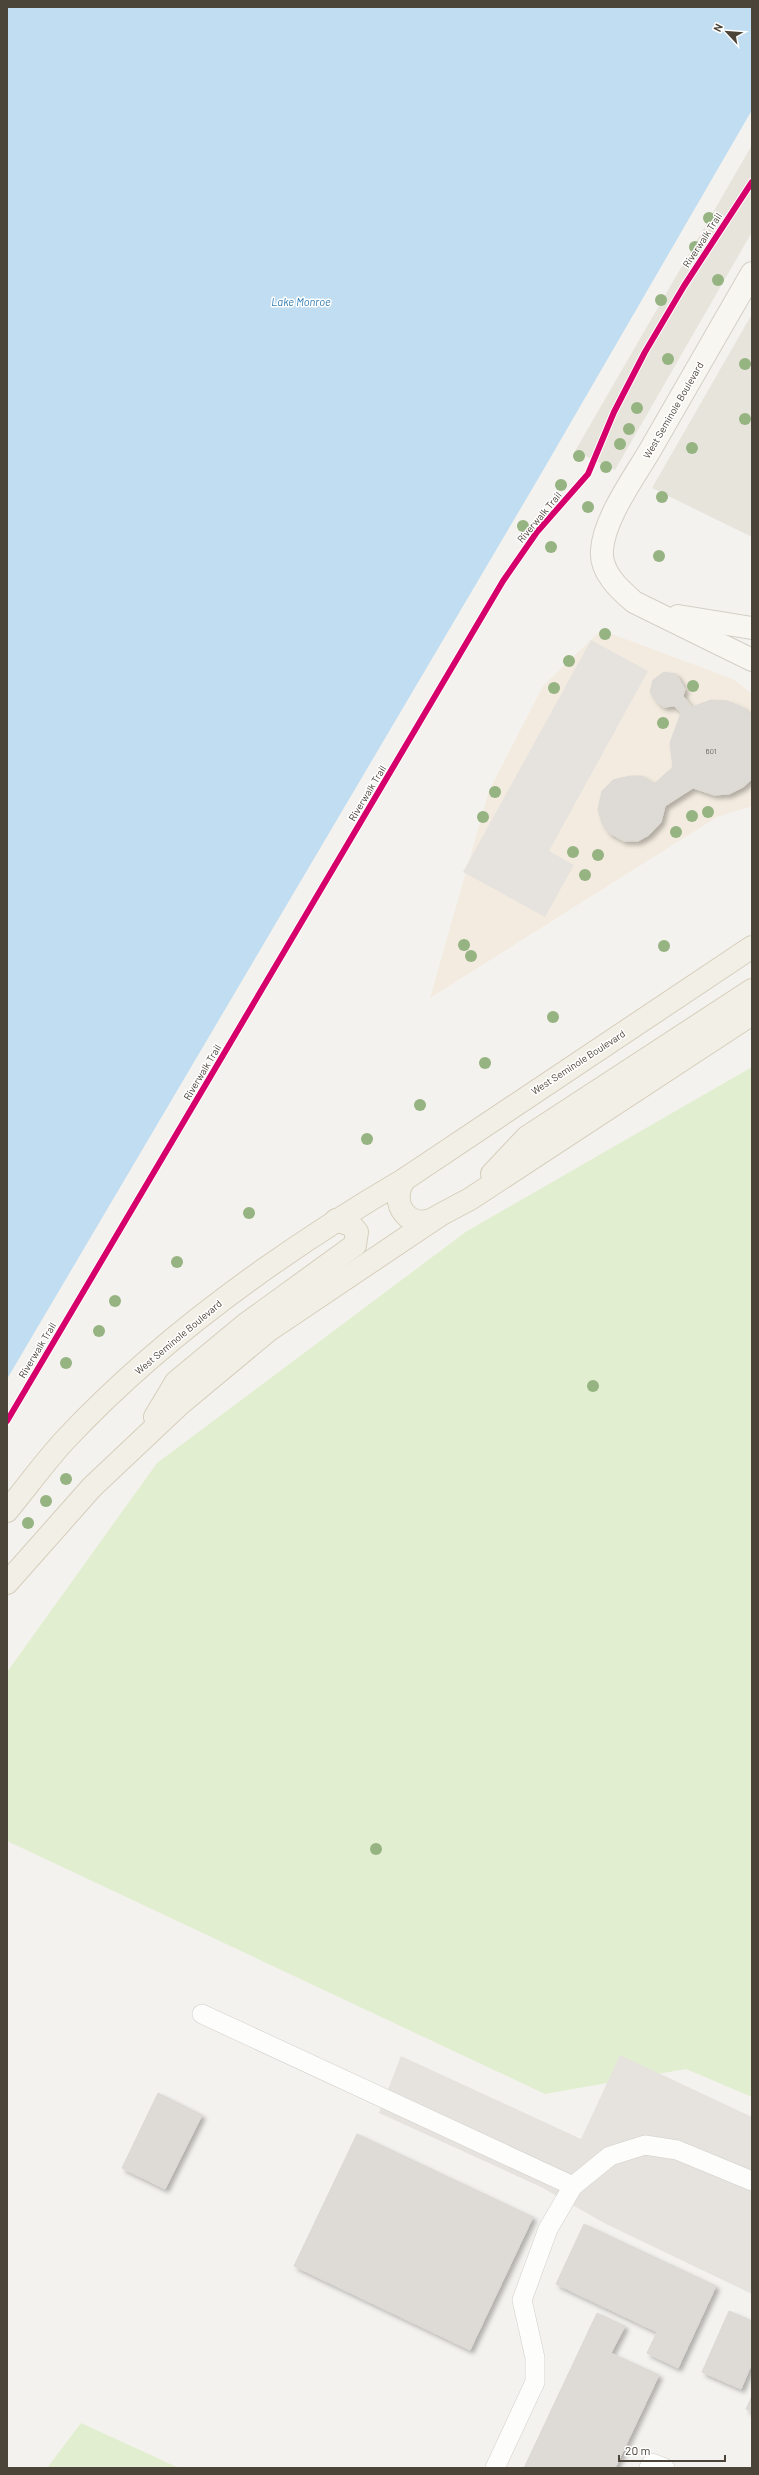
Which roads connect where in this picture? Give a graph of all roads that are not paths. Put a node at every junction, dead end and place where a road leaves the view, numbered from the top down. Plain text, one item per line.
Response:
1 (752, 273) edge
2 (659, 614) junction
3 (752, 628) edge
4 (752, 660) edge
5 (752, 947) edge
6 (752, 990) edge
7 (752, 1014) edge
8 (406, 1178) junction
9 (470, 1198) junction
10 (440, 1215) junction
11 (336, 1220) junction
12 (138, 1443) junction
13 (7, 1511) edge
14 (7, 1583) edge
15 (202, 2014) dead end
16 (752, 2181) edge
17 (573, 2186) junction
18 (495, 2468) edge
19 (649, 2468) edge
20 (665, 2468) edge

1 - 2 main road, West Seminole Boulevard
2 - 3 main road
2 - 4 main road
5 - 8 main road, West Seminole Boulevard
6 - 9 main road
7 - 9 main road
8 - 10 main road
8 - 11 main road, West Seminole Boulevard
9 - 10 main road
10 - 12 main road
11 - 12 main road
11 - 13 main road, West Seminole Boulevard
12 - 14 main road
15 - 17 lane
16 - 17 lane
17 - 18 lane
19 - 20 lane

